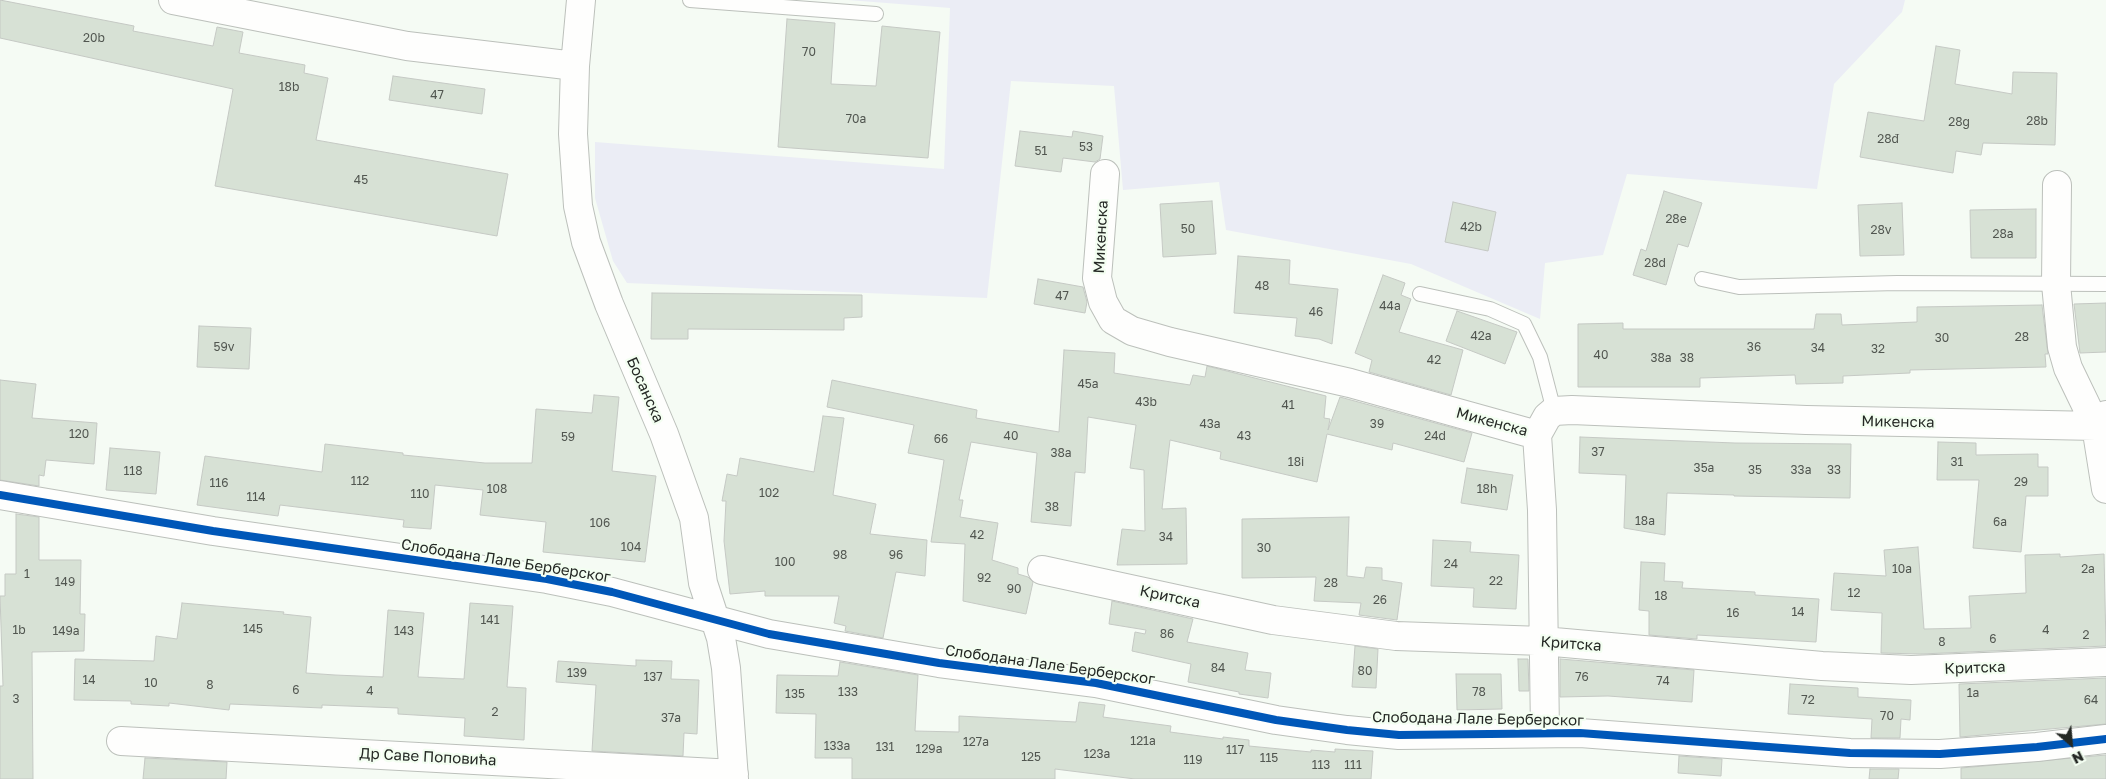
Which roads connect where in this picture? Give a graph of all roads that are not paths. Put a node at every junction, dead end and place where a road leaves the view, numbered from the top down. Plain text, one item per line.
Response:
1 (173, 0) edge
2 (581, 0) edge
3 (690, 0) edge
4 (876, 14) dead end
5 (575, 66) junction
6 (1105, 174) dead end
7 (2057, 185) dead end
8 (1702, 279) dead end
9 (2056, 284) junction
10 (2106, 284) edge
11 (1420, 294) dead end
12 (1554, 411) junction
13 (2101, 420) edge
14 (1537, 434) junction
15 (2106, 489) edge
16 (0, 495) edge
17 (1042, 570) dead end
18 (715, 621) junction
19 (1543, 641) junction
20 (2106, 662) edge
21 (1545, 733) junction
22 (2106, 739) edge
23 (121, 741) dead end
24 (734, 776) edge

1 - 5 street
2 - 5 street, Босанска
3 - 4 lane
5 - 18 street, Босанска
6 - 14 street, Микенска
7 - 9 street
8 - 9 lane
9 - 10 lane
9 - 13 street
11 - 12 lane
12 - 13 street, Микенска
12 - 14 street, Микенска
13 - 15 street
14 - 19 street
16 - 18 street, Слободана Лале Берберског
17 - 19 street, Критска
18 - 21 street, Слободана Лале Берберског
18 - 24 street, Босанска
19 - 20 street, Критска
19 - 21 street
21 - 22 street, Слободана Лале Берберског
23 - 24 street, Др Саве Поповића

